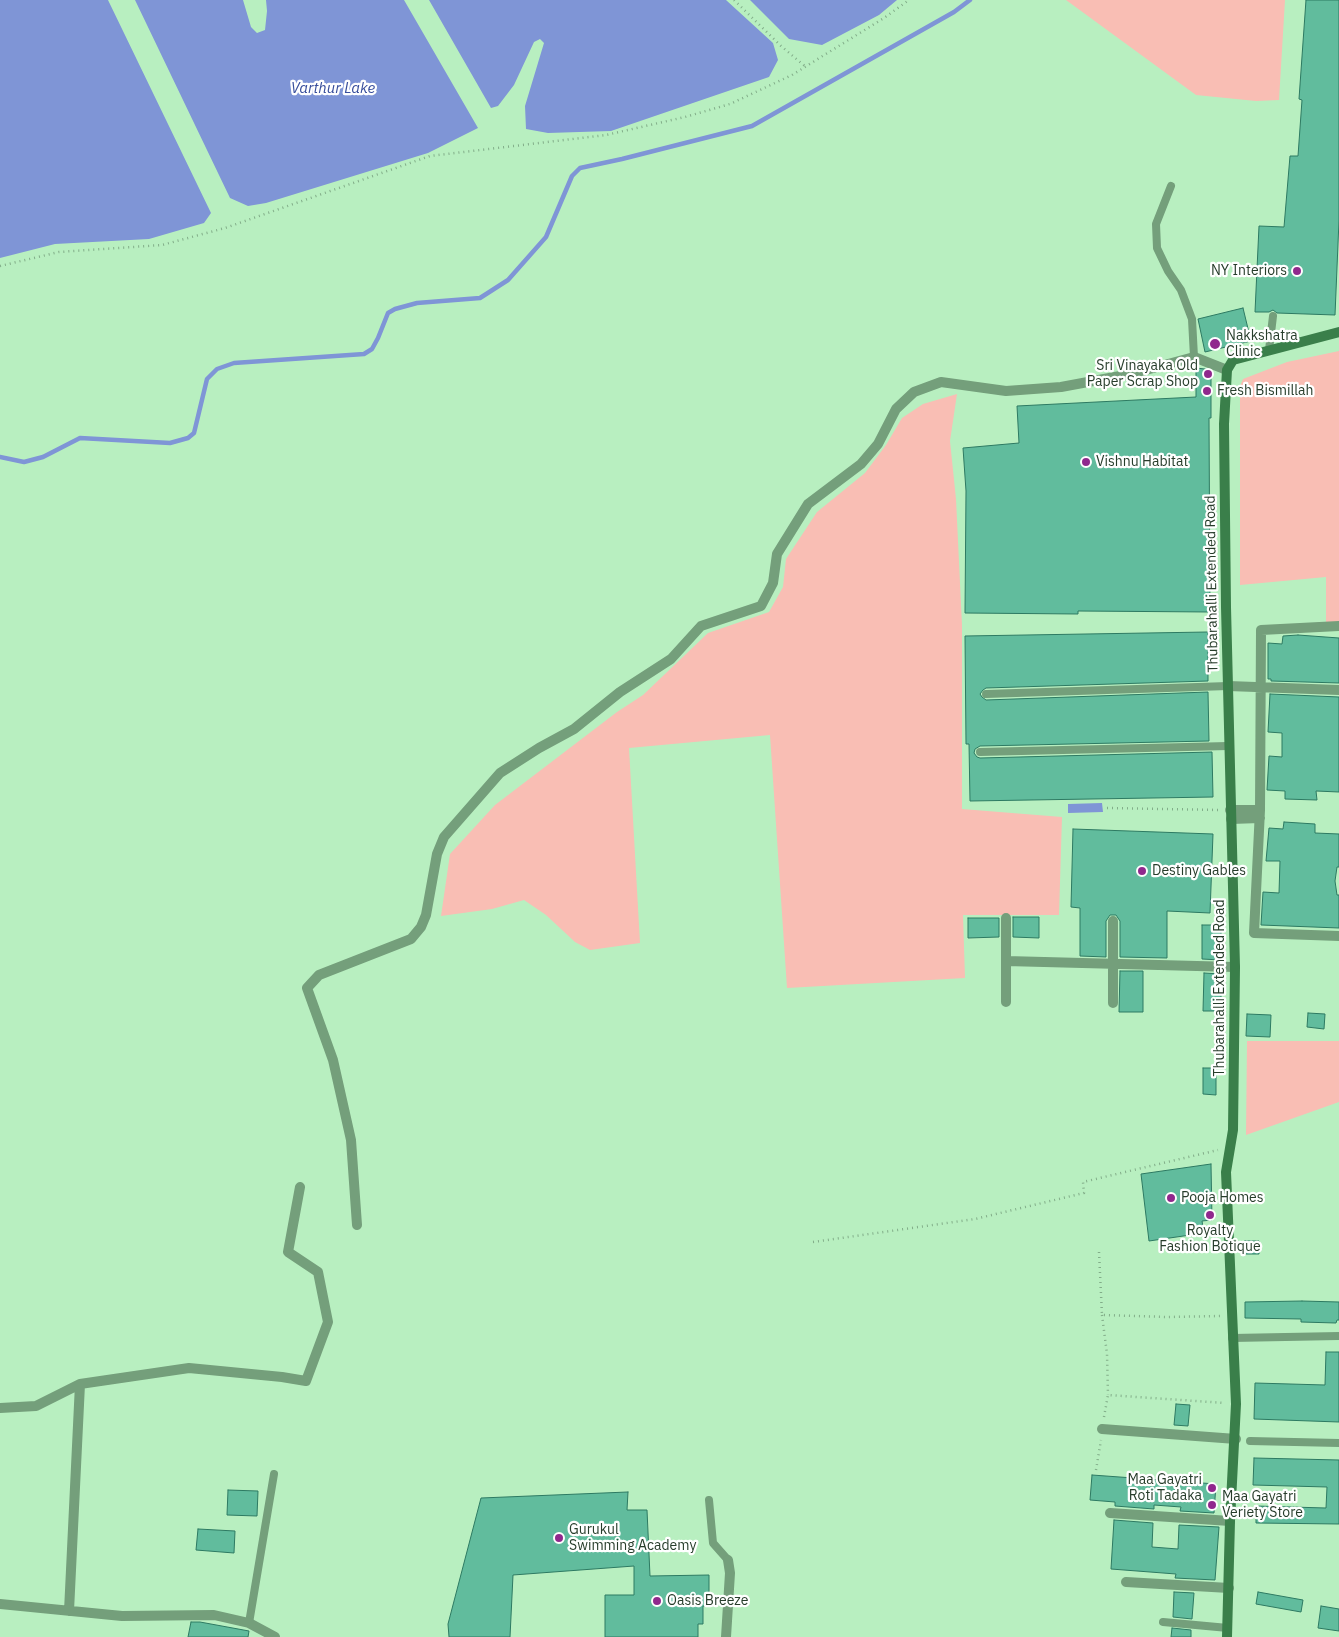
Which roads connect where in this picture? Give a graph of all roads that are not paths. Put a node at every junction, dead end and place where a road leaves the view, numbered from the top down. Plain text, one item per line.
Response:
1 (1172, 186) dead end
2 (1272, 316) dead end
3 (1339, 332) edge
4 (1270, 350) junction
5 (1194, 357) junction
6 (1227, 370) junction
7 (1339, 626) edge
8 (1228, 686) junction
9 (1261, 688) junction
10 (1339, 690) edge
11 (986, 694) dead end
12 (1228, 746) junction
13 (980, 752) dead end
14 (1260, 814) junction
15 (1231, 815) junction
16 (1006, 918) dead end
17 (1113, 921) dead end
18 (1339, 936) edge
19 (1006, 961) junction
20 (1113, 964) junction
21 (1235, 967) junction
22 (1006, 1002) dead end
23 (1113, 1003) dead end
24 (300, 1187) dead end
25 (357, 1225) dead end
26 (1339, 1336) edge
27 (1232, 1338) junction
28 (80, 1384) junction
29 (0, 1408) edge
30 (1102, 1429) road end
31 (1236, 1439) junction
32 (1250, 1441) dead end
33 (1339, 1444) edge
34 (274, 1474) dead end
35 (709, 1500) dead end
36 (1110, 1513) dead end
37 (1230, 1521) junction
38 (728, 1560) joint
39 (1126, 1582) dead end
40 (1229, 1588) junction
41 (0, 1604) edge
42 (70, 1611) junction
43 (1163, 1622) dead end
44 (249, 1623) junction
45 (1228, 1633) edge
46 (275, 1637) edge
47 (726, 1637) edge

1 - 5 lane
2 - 4 lane
3 - 4 street
4 - 6 street
5 - 6 street
5 - 25 street
6 - 8 street, Thubarahalli Extended Road
7 - 9 street
8 - 9 street
8 - 11 lane
8 - 12 street, Thubarahalli Extended Road
9 - 10 street
9 - 14 street
12 - 13 lane
12 - 15 street, Thubarahalli Extended Road
14 - 15 street
14 - 18 street
15 - 21 street, Thubarahalli Extended Road
16 - 19 street
17 - 20 street
19 - 20 street
19 - 22 street
20 - 21 street
20 - 23 street
21 - 27 street, Thubarahalli Extended Road
24 - 28 street
26 - 27 lane
27 - 31 street, Thubarahalli Extended Road
28 - 29 street
28 - 42 street
30 - 31 street
31 - 37 street, Thubarahalli Extended Road
32 - 33 lane
34 - 44 lane
35 - 38 lane
36 - 37 street
37 - 40 street, Thubarahalli Extended Road
38 - 47 street
39 - 40 street
40 - 45 street, Thubarahalli Extended Road
41 - 42 street
42 - 44 street
43 - 45 lane
44 - 46 street

